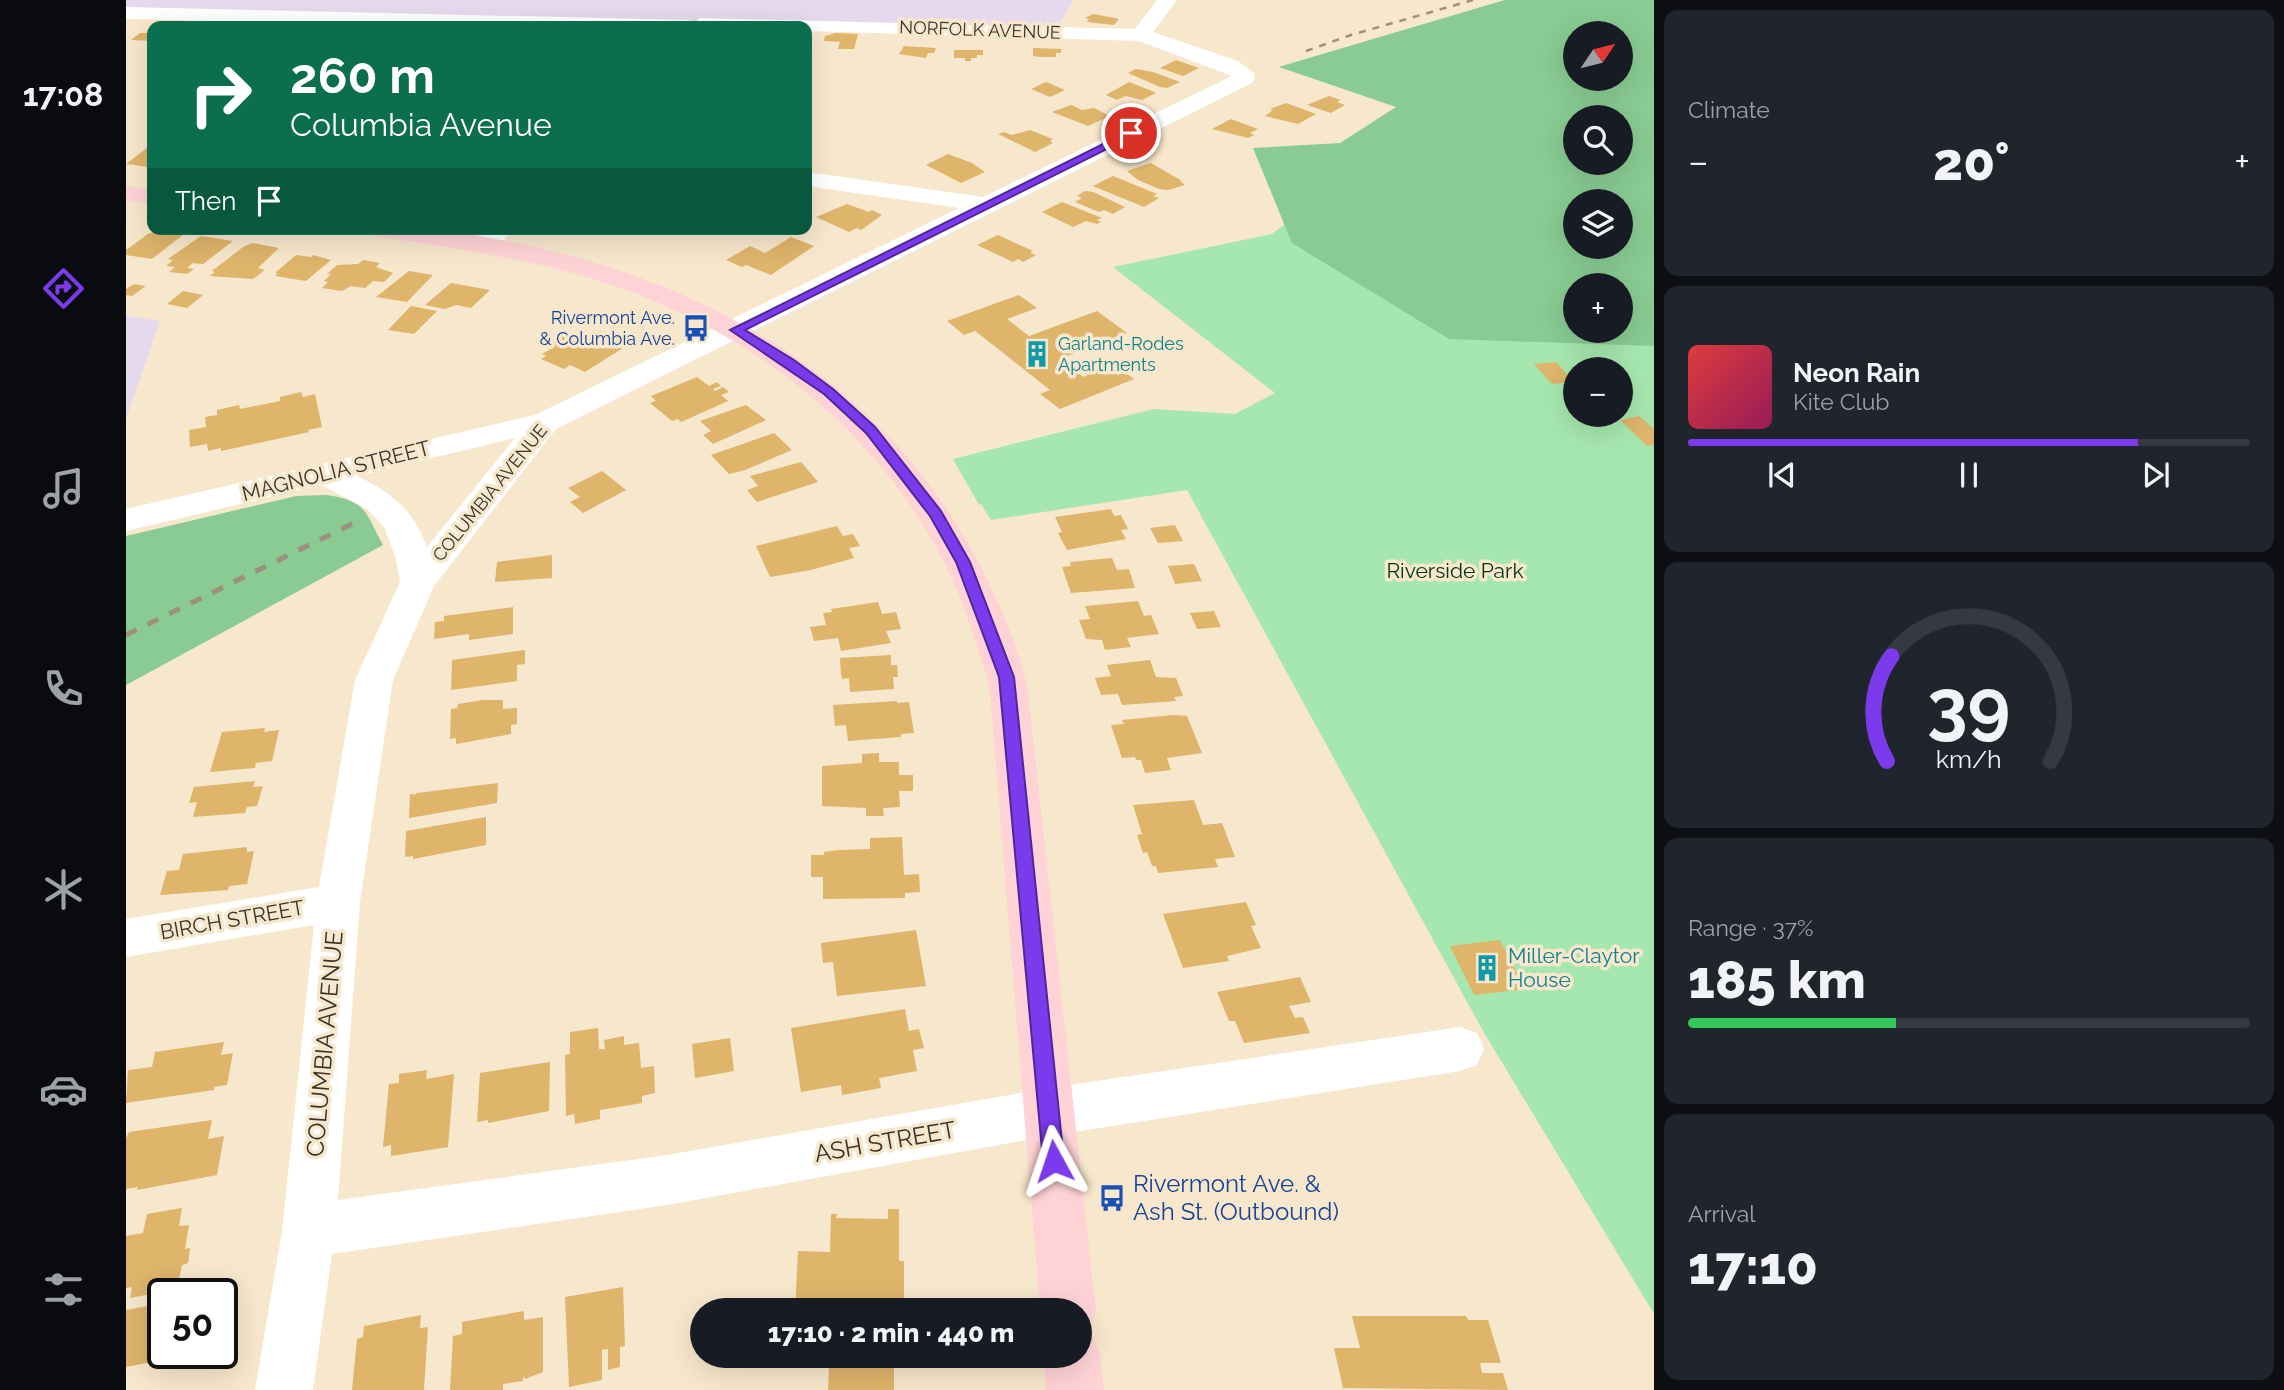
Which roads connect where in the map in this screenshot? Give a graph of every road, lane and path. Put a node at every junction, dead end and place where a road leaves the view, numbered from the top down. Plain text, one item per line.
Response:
1 (1167, 0) edge
2 (720, 5) dead end
3 (126, 13) edge
4 (507, 21) edge
5 (702, 21) edge
6 (812, 28) edge
7 (1141, 36) junction
8 (1244, 78) joint
9 (812, 180) edge
10 (126, 193) edge
11 (147, 196) edge
12 (988, 205) junction
13 (464, 235) edge
14 (492, 237) edge
15 (736, 330) junction
16 (545, 422) junction
17 (326, 475) junction
18 (126, 520) edge
19 (418, 582) junction
20 (338, 902) junction
21 (126, 938) edge
22 (1460, 1049) dead end
23 (1049, 1112) junction
24 (309, 1231) junction
25 (1067, 1298) edge
26 (1073, 1368) edge
27 (284, 1390) edge
28 (1075, 1390) edge

1 - 7 street
2 - 5 street
3 - 4 street, NORFOLK AVENUE
6 - 7 street, NORFOLK AVENUE
7 - 8 street, NORFOLK AVENUE
8 - 12 street, COLUMBIA AVENUE
9 - 12 street
10 - 11 main road
12 - 15 street, COLUMBIA AVENUE
13 - 14 main road
14 - 15 main road
15 - 16 street, COLUMBIA AVENUE
15 - 23 main road
16 - 17 street, MAGNOLIA STREET
16 - 19 street, COLUMBIA AVENUE
17 - 18 street, MAGNOLIA STREET
17 - 19 street, COLUMBIA AVENUE
19 - 20 street, COLUMBIA AVENUE
20 - 21 street, BIRCH STREET
20 - 24 street, COLUMBIA AVENUE
22 - 23 street, ASH STREET
23 - 24 street, ASH STREET
23 - 25 main road
24 - 27 street, COLUMBIA AVENUE
26 - 28 main road

